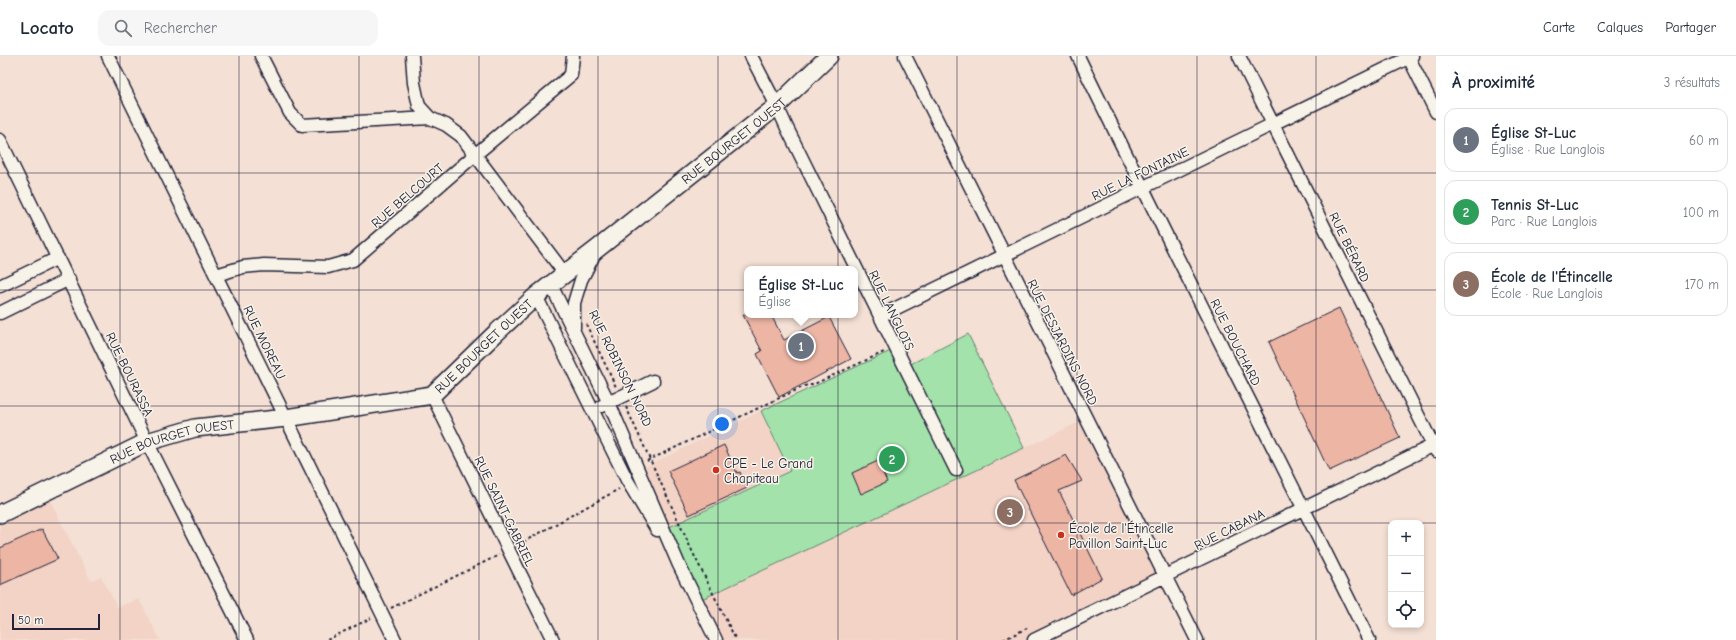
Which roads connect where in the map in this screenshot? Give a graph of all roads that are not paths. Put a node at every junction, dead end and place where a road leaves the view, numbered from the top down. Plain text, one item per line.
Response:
1 (108, 56) edge
2 (261, 56) edge
3 (412, 56) edge
4 (573, 56) edge
5 (751, 56) edge
6 (829, 56) edge
7 (905, 56) edge
8 (1078, 56) edge
9 (1239, 56) edge
10 (1410, 56) edge
11 (777, 106) junction
12 (1436, 112) edge
13 (430, 118) junction
14 (1273, 124) junction
15 (0, 140) edge
16 (476, 154) junction
17 (1142, 188) junction
18 (597, 249) junction
19 (1004, 255) junction
20 (58, 258) junction
21 (855, 266) edge
22 (858, 272) edge
23 (565, 274) junction
24 (216, 275) junction
25 (69, 279) junction
26 (551, 285) junction
27 (0, 286) edge
28 (536, 296) junction
29 (0, 313) edge
30 (880, 316) junction
31 (574, 331) junction
32 (653, 381) dead end
33 (432, 395) junction
34 (608, 403) junction
35 (594, 411) junction
36 (286, 418) junction
37 (147, 442) junction
38 (1435, 447) edge
39 (956, 470) dead end
40 (1304, 508) junction
41 (0, 514) edge
42 (679, 565) junction
43 (1165, 576) junction
44 (1032, 637) edge
45 (248, 640) edge
46 (396, 640) edge
47 (553, 640) edge
48 (716, 640) edge
49 (1198, 640) edge
50 (1369, 640) edge

1 - 24 street, RUE MOREAU
2 - 13 street
3 - 13 street
4 - 16 street, RUE BELCOURT
5 - 11 street, RUE LANGLOIS
6 - 11 street, RUE BOURGET OUEST
7 - 19 street, RUE DESJARDINS NORD
8 - 17 street, RUE BOUCHARD
9 - 14 street, RUE BÉRARD
10 - 12 street
10 - 14 street, RUE LA FONTAINE
11 - 18 street, RUE BOURGET OUEST
11 - 21 street, RUE LANGLOIS
13 - 16 street
14 - 17 street, RUE LA FONTAINE
14 - 38 street, RUE BÉRARD
15 - 20 street, RUE BOURASSA
16 - 23 street
16 - 24 street, RUE BELCOURT
17 - 19 street, RUE LA FONTAINE
17 - 40 street, RUE BOUCHARD
18 - 23 street, RUE BOURGET OUEST
18 - 31 street
19 - 30 street, RUE LA FONTAINE
19 - 43 street, RUE DESJARDINS NORD
20 - 25 street, RUE BOURASSA
20 - 27 street
22 - 30 street, RUE LANGLOIS
23 - 26 street, RUE BOURGET OUEST
24 - 36 street, RUE MOREAU
25 - 29 street
25 - 37 street, RUE BOURASSA
26 - 28 street, RUE BOURGET OUEST
26 - 31 street, RUE ROBINSON NORD
28 - 33 street, RUE BOURGET OUEST
28 - 35 street, RUE ROBINSON NORD
30 - 39 street, RUE LANGLOIS
31 - 34 street, RUE ROBINSON NORD
32 - 34 street
33 - 36 street, RUE BOURGET OUEST
33 - 47 street, RUE SAINT-GABRIEL
34 - 35 street
34 - 42 street, RUE ROBINSON NORD
35 - 42 street, RUE ROBINSON NORD
36 - 37 street, RUE BOURGET OUEST
36 - 46 street, RUE MOREAU
37 - 41 street, RUE BOURGET OUEST
37 - 45 street, RUE BOURASSA
38 - 40 street, RUE CABANA
40 - 43 street, RUE CABANA
40 - 50 street, RUE BOUCHARD
42 - 48 street, RUE ROBINSON NORD
43 - 44 street, RUE CABANA
43 - 49 street, RUE DESJARDINS NORD

